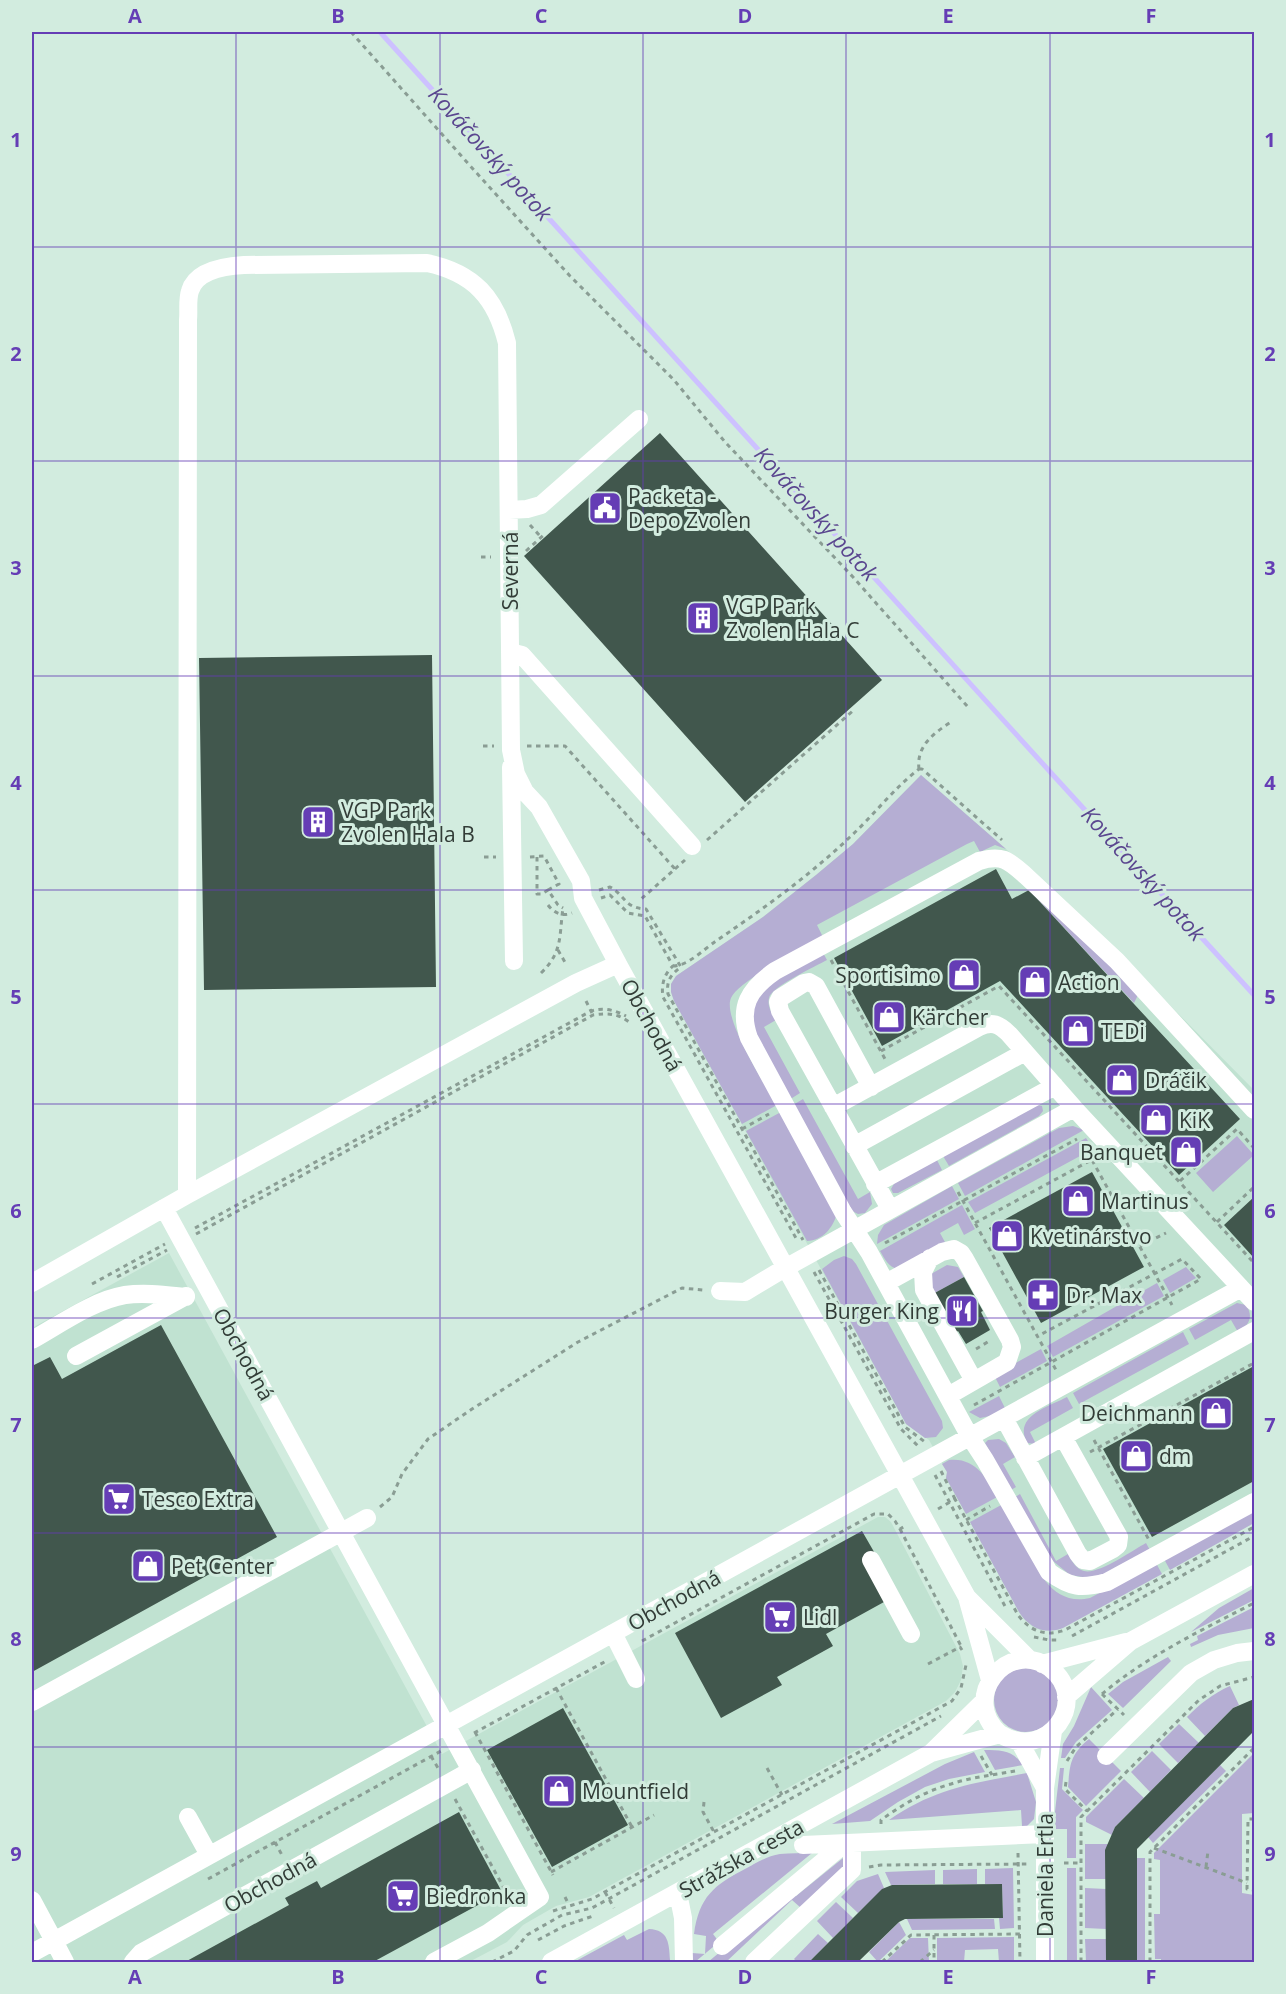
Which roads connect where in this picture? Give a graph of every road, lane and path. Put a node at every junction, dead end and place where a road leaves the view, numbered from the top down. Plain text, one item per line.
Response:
1 (351, 32) edge
2 (639, 418) dead end
3 (509, 510) junction
4 (546, 533) dead end
5 (522, 555) dead end
6 (510, 652) junction
7 (968, 707) dead end
8 (855, 709) dead end
9 (951, 722) dead end
10 (483, 746) dead end
11 (511, 748) junction
12 (695, 848) junction
13 (537, 856) junction
14 (484, 857) dead end
15 (512, 857) junction
16 (675, 869) junction
17 (548, 890) junction
18 (588, 899) junction
19 (640, 900) dead end
20 (548, 905) dead end
21 (562, 915) junction
22 (823, 945) junction
23 (558, 950) junction
24 (513, 961) dead end
25 (566, 964) dead end
26 (618, 964) junction
27 (673, 966) junction
28 (680, 966) junction
29 (541, 973) dead end
30 (586, 1001) dead end
31 (592, 1013) junction
32 (639, 1020) junction
33 (882, 1052) dead end
34 (1025, 1052) junction
35 (1054, 1086) junction
36 (871, 1087) junction
37 (833, 1107) junction
38 (1074, 1108) junction
39 (1113, 1109) dead end
40 (1254, 1110) edge
41 (770, 1114) dead end
42 (742, 1129) junction
43 (1085, 1134) dead end
44 (854, 1146) junction
45 (1254, 1148) edge
46 (1097, 1157) dead end
47 (1092, 1160) junction
48 (1179, 1182) junction
49 (875, 1184) junction
50 (1254, 1187) edge
51 (187, 1195) junction
52 (963, 1200) junction
53 (164, 1208) junction
54 (890, 1209) junction
55 (1216, 1222) junction
56 (975, 1223) junction
57 (854, 1230) junction
58 (1170, 1230) dead end
59 (187, 1235) junction
60 (1140, 1246) junction
61 (878, 1248) dead end
62 (809, 1254) junction
63 (930, 1258) junction
64 (1254, 1263) edge
65 (785, 1268) junction
66 (1155, 1273) junction
67 (32, 1283) edge
68 (886, 1283) junction
69 (91, 1285) dead end
70 (206, 1286) junction
71 (1242, 1288) junction
72 (720, 1291) joint
73 (186, 1297) junction
74 (1168, 1298) junction
75 (1254, 1302) edge
76 (1254, 1331) edge
77 (1038, 1336) junction
78 (998, 1337) dead end
79 (32, 1340) edge
80 (975, 1350) dead end
81 (76, 1356) dead end
82 (1052, 1362) junction
83 (1254, 1363) edge
84 (974, 1381) junction
85 (948, 1396) junction
86 (967, 1409) dead end
87 (1004, 1419) junction
88 (970, 1437) junction
89 (1063, 1437) junction
90 (931, 1457) junction
91 (1025, 1458) junction
92 (900, 1475) junction
93 (955, 1499) dead end
94 (1254, 1502) edge
95 (993, 1505) dead end
96 (932, 1512) dead end
97 (367, 1518) joint
98 (966, 1520) dead end
99 (912, 1523) dead end
100 (900, 1529) junction
101 (342, 1532) junction
102 (1149, 1540) dead end
103 (871, 1560) dead end
104 (1254, 1574) edge
105 (967, 1597) junction
106 (1254, 1603) edge
107 (613, 1633) junction
108 (911, 1634) dead end
109 (642, 1641) dead end
110 (1131, 1641) junction
111 (969, 1642) dead end
112 (960, 1647) junction
113 (1254, 1651) edge
114 (964, 1655) dead end
115 (609, 1659) dead end
116 (966, 1662) dead end
117 (1036, 1662) junction
118 (928, 1664) dead end
119 (1254, 1677) edge
120 (636, 1679) dead end
121 (990, 1680) junction
122 (556, 1688) junction
123 (1066, 1697) junction
124 (984, 1701) junction
125 (32, 1702) edge
126 (945, 1714) dead end
127 (447, 1724) junction
128 (1053, 1731) junction
129 (1000, 1734) junction
130 (1019, 1741) junction
131 (1254, 1748) edge
132 (441, 1751) dead end
133 (979, 1751) dead end
134 (931, 1753) junction
135 (431, 1756) junction
136 (1106, 1756) dead end
137 (1067, 1762) junction
138 (1060, 1763) dead end
139 (767, 1768) dead end
140 (1026, 1769) dead end
141 (472, 1770) junction
142 (1066, 1771) dead end
143 (442, 1775) dead end
144 (992, 1775) junction
145 (1066, 1780) dead end
146 (1045, 1788) junction
147 (452, 1793) dead end
148 (782, 1795) junction
149 (704, 1802) dead end
150 (1087, 1810) junction
151 (654, 1815) dead end
152 (188, 1817) dead end
153 (1254, 1819) edge
154 (632, 1827) junction
155 (714, 1832) junction
156 (1044, 1834) junction
157 (275, 1842) junction
158 (881, 1842) junction
159 (848, 1844) junction
160 (803, 1845) dead end
161 (1154, 1848) junction
162 (1208, 1851) dead end
163 (209, 1855) junction
164 (286, 1863) dead end
165 (1056, 1863) dead end
166 (1080, 1863) junction
167 (1206, 1867) junction
168 (863, 1870) dead end
169 (205, 1881) dead end
170 (1247, 1883) junction
171 (1254, 1890) edge
172 (605, 1892) junction
173 (678, 1893) junction
174 (565, 1897) dead end
175 (609, 1898) junction
176 (32, 1900) edge
177 (511, 1900) dead end
178 (569, 1905) junction
179 (551, 1912) dead end
180 (605, 1913) dead end
181 (594, 1916) dead end
182 (1020, 1934) junction
183 (934, 1935) junction
184 (538, 1940) dead end
185 (54, 1941) junction
186 (722, 1946) dead end
187 (934, 1950) junction
188 (32, 1953) edge
189 (65, 1962) edge
190 (133, 1962) edge
191 (434, 1962) edge
192 (492, 1962) edge
193 (551, 1962) edge
194 (684, 1962) edge
195 (754, 1962) edge
196 (882, 1962) edge
197 (920, 1962) edge
198 (934, 1962) edge
199 (1020, 1962) edge
200 (1045, 1962) edge
201 (1081, 1962) edge
202 (1150, 1962) edge

1 - 7 path
2 - 3 street, Severná
3 - 6 street, Severná
3 - 51 street
4 - 5 path
6 - 11 street, Severná
6 - 12 street
8 - 12 path
9 - 28 path
10 - 11 path
11 - 15 street
11 - 16 path
11 - 18 street, Severná
12 - 16 path
13 - 15 path
13 - 17 path
13 - 17 path
14 - 15 path
15 - 24 street
16 - 19 path
17 - 21 path
18 - 21 path
18 - 26 street, Severná
18 - 27 path
18 - 28 path
20 - 21 path
21 - 23 path
22 - 33 path
22 - 40 street
22 - 57 street
23 - 25 path
23 - 29 path
26 - 32 street, Obchodná
26 - 51 street, Obchodná
27 - 28 path
27 - 62 path
28 - 42 path
30 - 31 path
31 - 32 path
31 - 32 path
31 - 59 path
31 - 59 path
32 - 65 street, Obchodná
34 - 35 street
34 - 36 street
34 - 44 street
35 - 38 street
35 - 49 street
36 - 37 street
36 - 37 street
37 - 44 street
38 - 54 street
38 - 71 street
39 - 48 path
41 - 42 path
42 - 62 path
43 - 52 path
44 - 49 street
45 - 48 path
46 - 47 path
47 - 56 path
47 - 60 path
48 - 55 path
49 - 54 street
50 - 55 path
51 - 53 street, Obchodná
52 - 56 path
52 - 61 path
53 - 59 street, Obchodná
53 - 67 street, Obchodná
54 - 57 street
55 - 64 path
56 - 77 path
57 - 62 street
57 - 68 street
58 - 60 path
59 - 69 path
59 - 70 street, Obchodná
60 - 66 path
62 - 65 street
62 - 90 path
62 - 90 path
63 - 68 street
63 - 84 street
63 - 84 street
65 - 72 street
65 - 92 street, Obchodná
66 - 74 path
66 - 74 path
66 - 77 path
68 - 85 street
70 - 73 street
70 - 101 street, Obchodná
71 - 75 street
71 - 87 street
72 - 97 path
73 - 79 street
73 - 81 street
74 - 82 path
76 - 89 street
77 - 82 path
78 - 80 path
82 - 86 path
83 - 102 path
84 - 85 street
85 - 88 street
87 - 88 street
87 - 91 street
88 - 90 street
88 - 94 street
89 - 91 street
89 - 91 street
90 - 92 street
90 - 93 path
90 - 96 path
92 - 105 street, Obchodná
92 - 107 street, Obchodná
95 - 98 path
97 - 101 street
99 - 100 path
100 - 109 path
100 - 112 path
101 - 125 street
101 - 127 street, Obchodná
103 - 108 street
104 - 110 street
105 - 117 street, Obchodná
105 - 121 street, Obchodná
106 - 137 path
107 - 120 street
107 - 127 street, Obchodná
110 - 117 street
110 - 123 street
111 - 112 path
112 - 114 path
112 - 118 path
113 - 136 street
115 - 122 path
116 - 148 path
117 - 121 street
117 - 123 street
119 - 150 path
121 - 124 street, Strážska cesta
122 - 154 path
122 - 154 path
123 - 128 street
124 - 129 street
124 - 134 street, Strážska cesta
126 - 175 path
127 - 141 street, Obchodná
127 - 163 street, Obchodná
128 - 130 street
128 - 146 street, Daniela Ertla
129 - 130 street
129 - 134 street, Strážska cesta
130 - 146 street, Daniela Ertla
131 - 161 path
132 - 135 path
133 - 144 path
134 - 173 street, Strážska cesta
135 - 143 path
135 - 157 path
137 - 138 path
137 - 142 path
139 - 148 path
140 - 144 path
141 - 190 street, Obchodná
141 - 191 street, Obchodná
144 - 158 path
145 - 150 path
146 - 156 street, Daniela Ertla
147 - 177 path
148 - 155 path
149 - 155 path
150 - 166 path
151 - 154 path
152 - 163 street
153 - 170 path
155 - 172 path
156 - 158 street
156 - 200 street, Daniela Ertla
157 - 164 path
157 - 169 path
158 - 159 street
159 - 160 street
159 - 186 street
159 - 195 street
161 - 167 path
161 - 202 path
162 - 167 path
163 - 185 street, Obchodná
165 - 166 path
166 - 201 path
167 - 170 path
168 - 182 path
170 - 171 path
172 - 175 path
172 - 178 path
173 - 193 street, Strážska cesta
173 - 194 street
174 - 178 path
175 - 180 path
175 - 192 path
176 - 185 street
178 - 179 path
181 - 184 path
182 - 183 path
182 - 199 path
183 - 187 path
183 - 196 path
185 - 188 street, Obchodná
185 - 189 street
187 - 197 path
187 - 198 path

